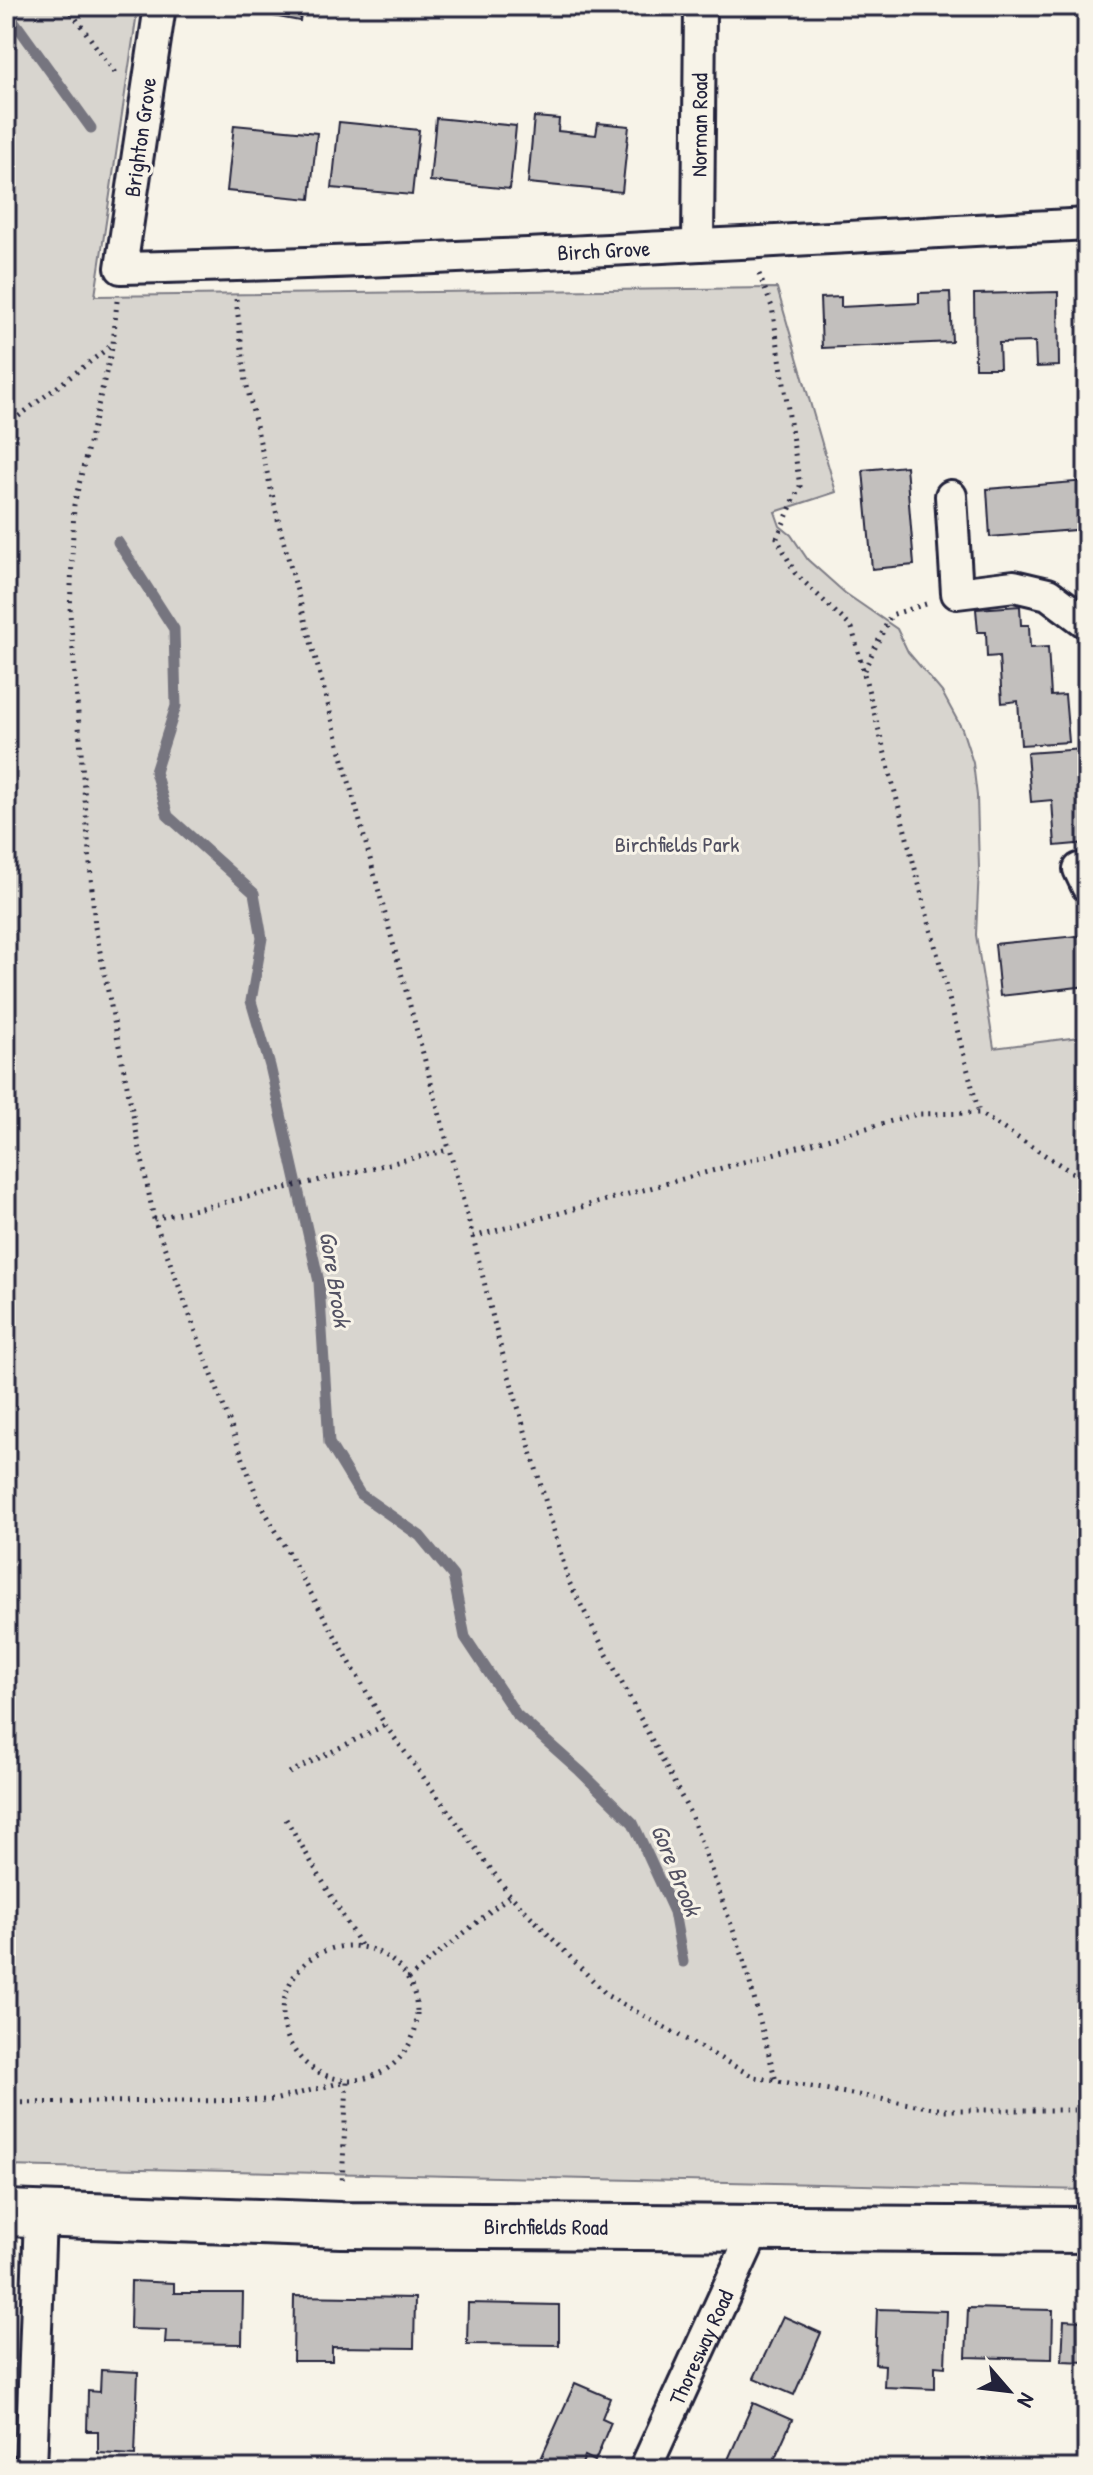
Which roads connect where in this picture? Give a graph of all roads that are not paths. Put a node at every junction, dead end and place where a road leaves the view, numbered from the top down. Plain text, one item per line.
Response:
1 (160, 6) edge
2 (700, 6) edge
3 (1087, 224) edge
4 (698, 245) junction
5 (121, 268) joint
6 (951, 496) dead end
7 (1087, 623) edge
8 (23, 2214) edge
9 (756, 2227) junction
10 (1087, 2230) edge
11 (31, 2469) edge
12 (645, 2469) edge

1 - 5 street, Brighton Grove
2 - 4 street, Norman Road
3 - 4 street, Birch Grove
4 - 5 street, Birch Grove
6 - 7 street
8 - 9 highway, Birchfields Road
8 - 11 street
9 - 10 highway, Birchfields Road
9 - 12 street, Thoresway Road

